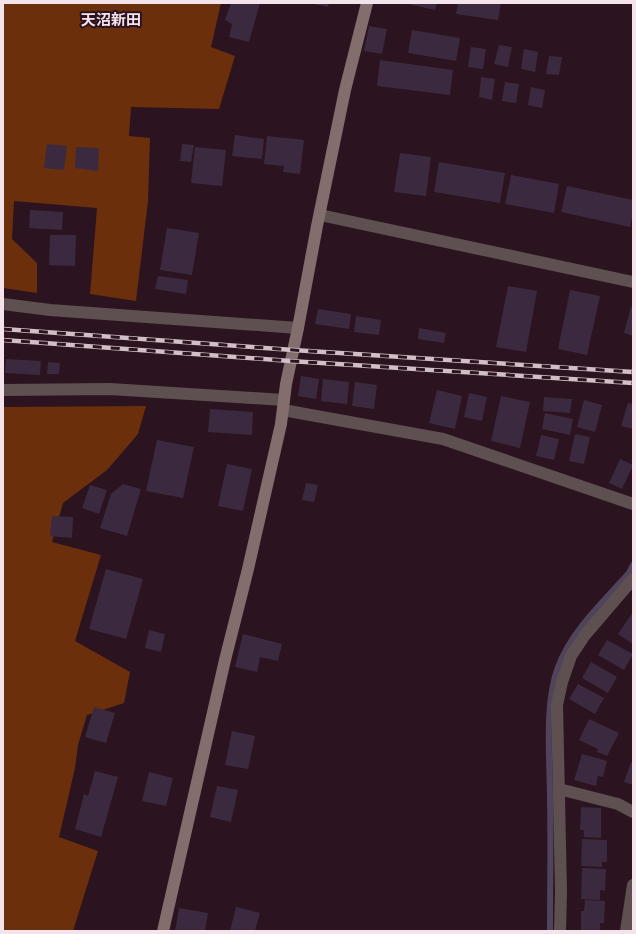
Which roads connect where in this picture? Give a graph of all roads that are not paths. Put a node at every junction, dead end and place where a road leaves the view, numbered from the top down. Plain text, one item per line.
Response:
1 (367, 3) edge
2 (320, 215) junction
3 (633, 282) edge
4 (3, 304) edge
5 (298, 328) junction
6 (3, 390) edge
7 (283, 405) junction
8 (633, 504) edge
9 (633, 579) edge
10 (559, 789) junction
11 (633, 812) edge
12 (633, 885) edge
13 (163, 931) edge
14 (560, 931) edge
15 (626, 931) edge

1 - 2 street
2 - 3 street
2 - 5 street
4 - 5 street
5 - 7 street
6 - 7 street
7 - 8 street
7 - 13 street
9 - 10 street
10 - 11 street
10 - 14 street
12 - 15 street

